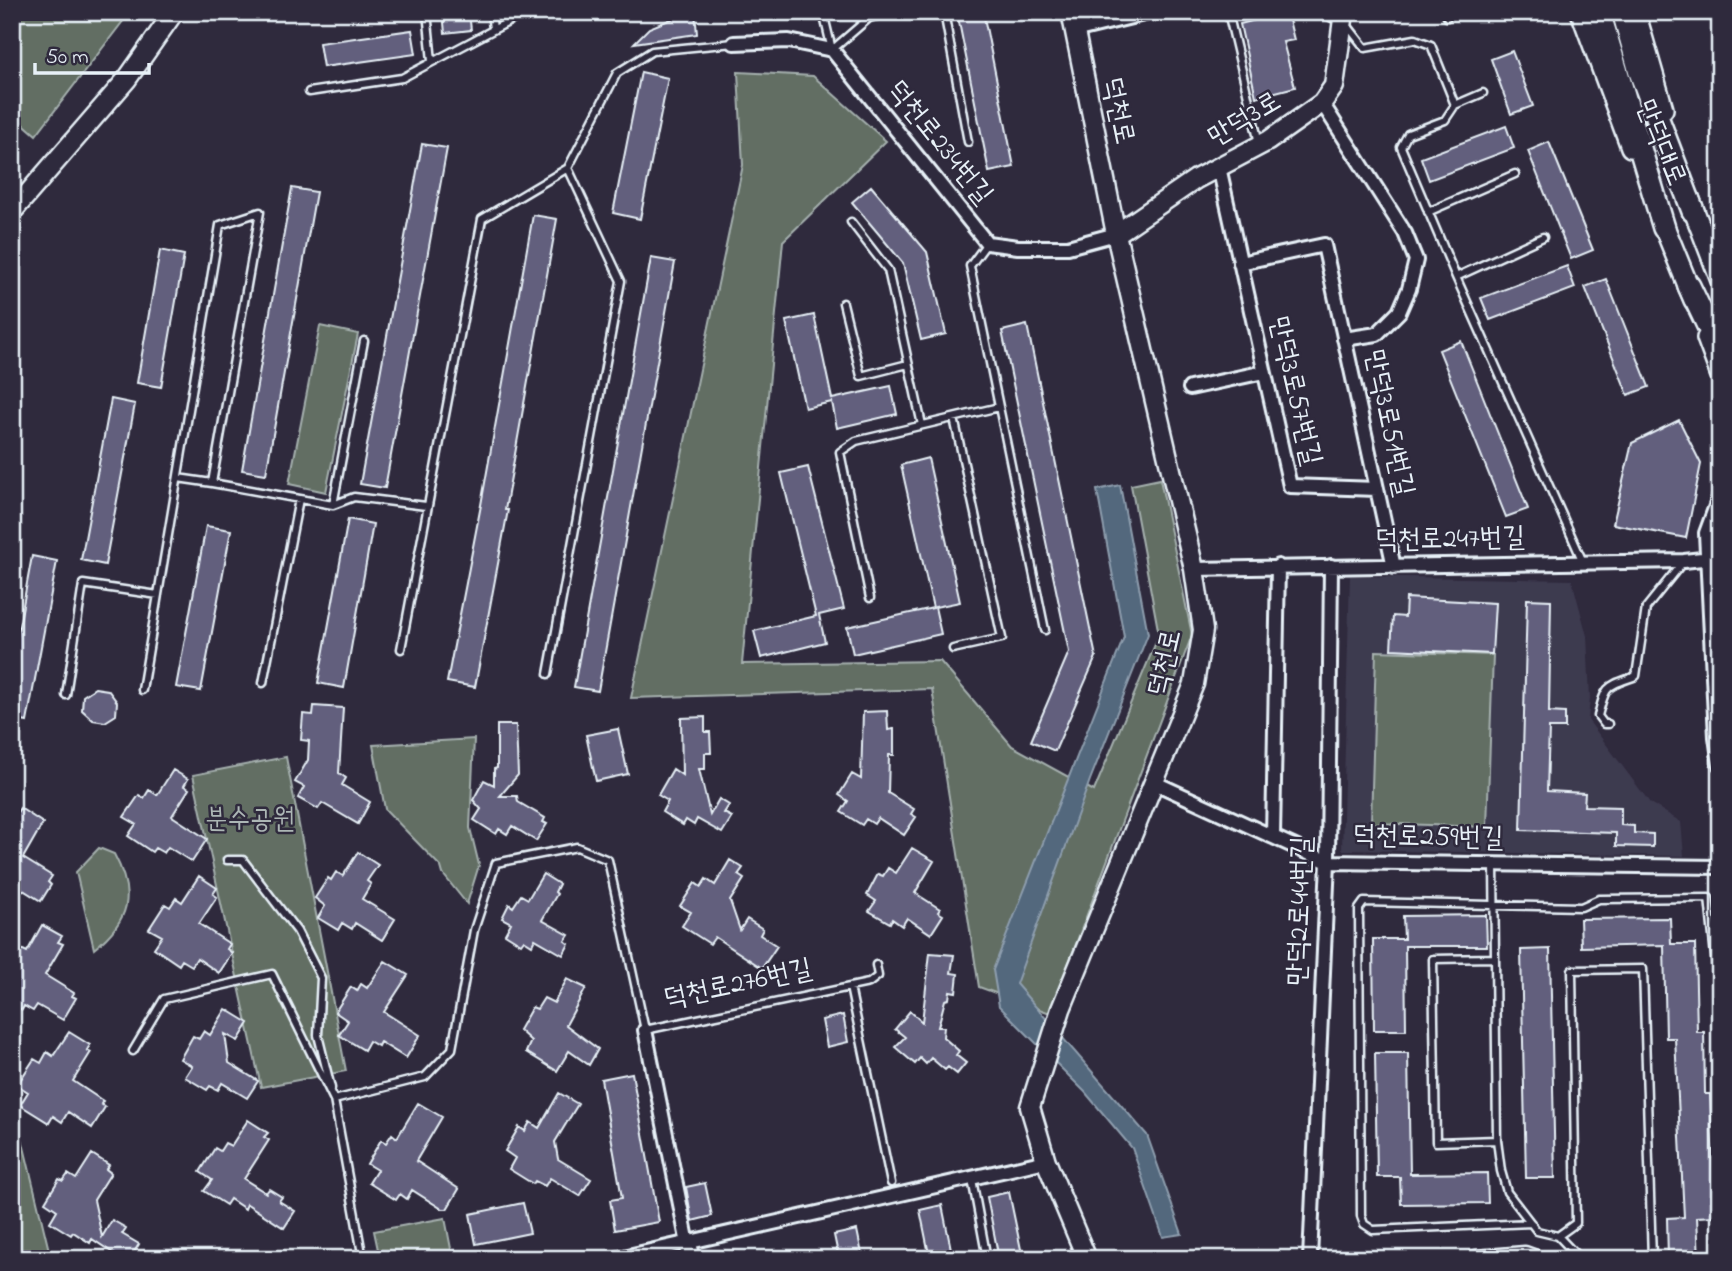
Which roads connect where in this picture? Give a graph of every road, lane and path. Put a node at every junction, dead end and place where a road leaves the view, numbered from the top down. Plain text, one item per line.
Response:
1 (174, 12) edge
2 (427, 12) edge
3 (491, 12) edge
4 (527, 12) edge
5 (823, 12) edge
6 (893, 12) edge
7 (944, 12) edge
8 (1071, 12) edge
9 (1152, 12) edge
10 (1228, 12) edge
11 (1581, 12) edge
12 (1599, 12) edge
13 (1623, 12) edge
14 (1635, 12) edge
15 (1137, 14) edge
16 (1339, 15) edge
17 (493, 29) junction
18 (1074, 31) junction
19 (734, 43) joint
20 (832, 50) junction
21 (432, 61) junction
22 (309, 92) dead end
23 (1483, 93) dead end
24 (1322, 103) junction
25 (1455, 105) junction
26 (968, 142) dead end
27 (1259, 146) junction
28 (1219, 167) junction
29 (568, 168) junction
30 (1515, 174) dead end
31 (1693, 211) junction
32 (12, 212) edge
33 (1429, 212) junction
34 (851, 222) dead end
35 (1664, 228) junction
36 (1116, 234) junction
37 (1543, 236) dead end
38 (987, 243) junction
39 (1240, 263) junction
40 (1456, 277) junction
41 (1720, 278) edge
42 (1689, 286) junction
43 (843, 303) dead end
44 (1345, 339) junction
45 (364, 341) dead end
46 (1720, 351) edge
47 (908, 364) junction
48 (1264, 372) junction
49 (1720, 373) edge
50 (1190, 388) dead end
51 (999, 407) junction
52 (954, 418) junction
53 (922, 425) junction
54 (178, 478) junction
55 (212, 483) junction
56 (1377, 489) junction
57 (1720, 495) edge
58 (299, 499) junction
59 (333, 505) junction
60 (426, 506) junction
61 (1714, 557) edge
62 (1684, 561) junction
63 (1583, 562) junction
64 (1278, 566) junction
65 (1331, 566) junction
66 (1394, 567) junction
67 (1194, 569) junction
68 (158, 595) junction
69 (870, 598) dead end
70 (1045, 630) dead end
71 (401, 649) dead end
72 (953, 649) dead end
73 (548, 674) dead end
74 (263, 683) dead end
75 (142, 690) dead end
76 (66, 695) dead end
77 (1608, 724) dead end
78 (1720, 765) edge
79 (1153, 782) junction
80 (1273, 836) junction
81 (227, 860) dead end
82 (1328, 862) junction
83 (1493, 864) junction
84 (1720, 867) edge
85 (1494, 905) junction
86 (1494, 958) junction
87 (876, 965) dead end
88 (850, 987) junction
89 (1720, 1005) edge
90 (645, 1030) junction
91 (133, 1051) dead end
92 (334, 1100) junction
93 (1497, 1140) junction
94 (1046, 1161) junction
95 (971, 1177) junction
96 (891, 1183) dead end
97 (1531, 1223) junction
98 (1558, 1236) junction
99 (690, 1251) edge
100 (1499, 1258) edge
101 (363, 1259) edge
102 (615, 1259) edge
103 (987, 1259) edge
104 (1087, 1259) edge
105 (1310, 1259) edge
106 (1476, 1259) edge
107 (1536, 1259) edge
108 (1580, 1259) edge
109 (1652, 1259) edge

1 - 32 main road
2 - 21 lane
3 - 17 lane
4 - 17 lane
5 - 20 lane
6 - 20 lane
7 - 26 lane
8 - 18 main road, 덕천로
9 - 15 street
10 - 27 lane
11 - 35 main road, 만덕대로
12 - 35 highway
13 - 31 highway
14 - 31 main road, 만덕대로
15 - 18 street
16 - 24 main road, 만덕3로
16 - 25 lane
17 - 21 lane
18 - 36 main road, 덕천로
19 - 20 street
19 - 29 lane
20 - 38 street, 덕천로234번길
21 - 22 lane
23 - 25 lane
24 - 27 main road, 만덕3로
24 - 44 street, 만덕3로51번길
25 - 33 lane
27 - 28 main road, 만덕3로
28 - 36 main road, 만덕3로
28 - 39 street, 만덕3로57번길
29 - 60 lane
29 - 73 lane
30 - 33 lane
31 - 41 main road, 만덕대로
33 - 40 lane
34 - 47 lane
35 - 42 main road, 만덕대로
36 - 38 street, 덕천로234번길
36 - 67 main road, 덕천로
37 - 40 lane
38 - 51 lane
39 - 44 street
39 - 48 street, 만덕3로57번길
40 - 63 lane
42 - 46 highway
42 - 49 main road, 만덕대로
43 - 47 lane
44 - 56 street, 만덕3로51번길
45 - 59 lane
47 - 53 lane
48 - 50 street
48 - 56 street, 만덕3로57번길
51 - 52 lane
51 - 70 lane
52 - 53 lane
52 - 72 lane
53 - 69 lane
54 - 55 lane
54 - 55 lane
54 - 68 lane
55 - 58 lane
56 - 66 street, 만덕3로51번길
57 - 61 street
58 - 59 lane
58 - 74 lane
59 - 60 lane
60 - 71 lane
61 - 62 street, 덕천로247번길
61 - 78 street
62 - 63 street, 덕천로247번길
62 - 77 lane
63 - 66 street, 덕천로247번길
64 - 65 street, 덕천로247번길
64 - 67 street, 덕천로247번길
64 - 80 street
65 - 66 street, 덕천로247번길
65 - 82 street, 만덕2로44번길
67 - 79 main road, 덕천로
68 - 75 lane
68 - 76 lane
79 - 80 street, 덕천로259번길
79 - 94 main road, 덕천로
80 - 82 street, 덕천로259번길
81 - 92 lane
82 - 83 street, 덕천로259번길
82 - 105 street, 만덕2로44번길
83 - 84 street, 덕천로259번길
83 - 85 lane
85 - 86 lane
85 - 89 lane
85 - 97 lane
86 - 93 lane
86 - 93 lane
87 - 88 lane, 덕천로276번길
88 - 90 lane, 덕천로276번길
88 - 96 lane
90 - 92 lane
90 - 99 street, 덕천로276번길
91 - 92 lane
92 - 101 lane
93 - 97 lane
94 - 95 street
94 - 104 main road, 덕천로
95 - 99 street
95 - 103 lane
97 - 98 lane
98 - 108 lane
98 - 109 lane
99 - 102 street
100 - 106 street
100 - 107 street

